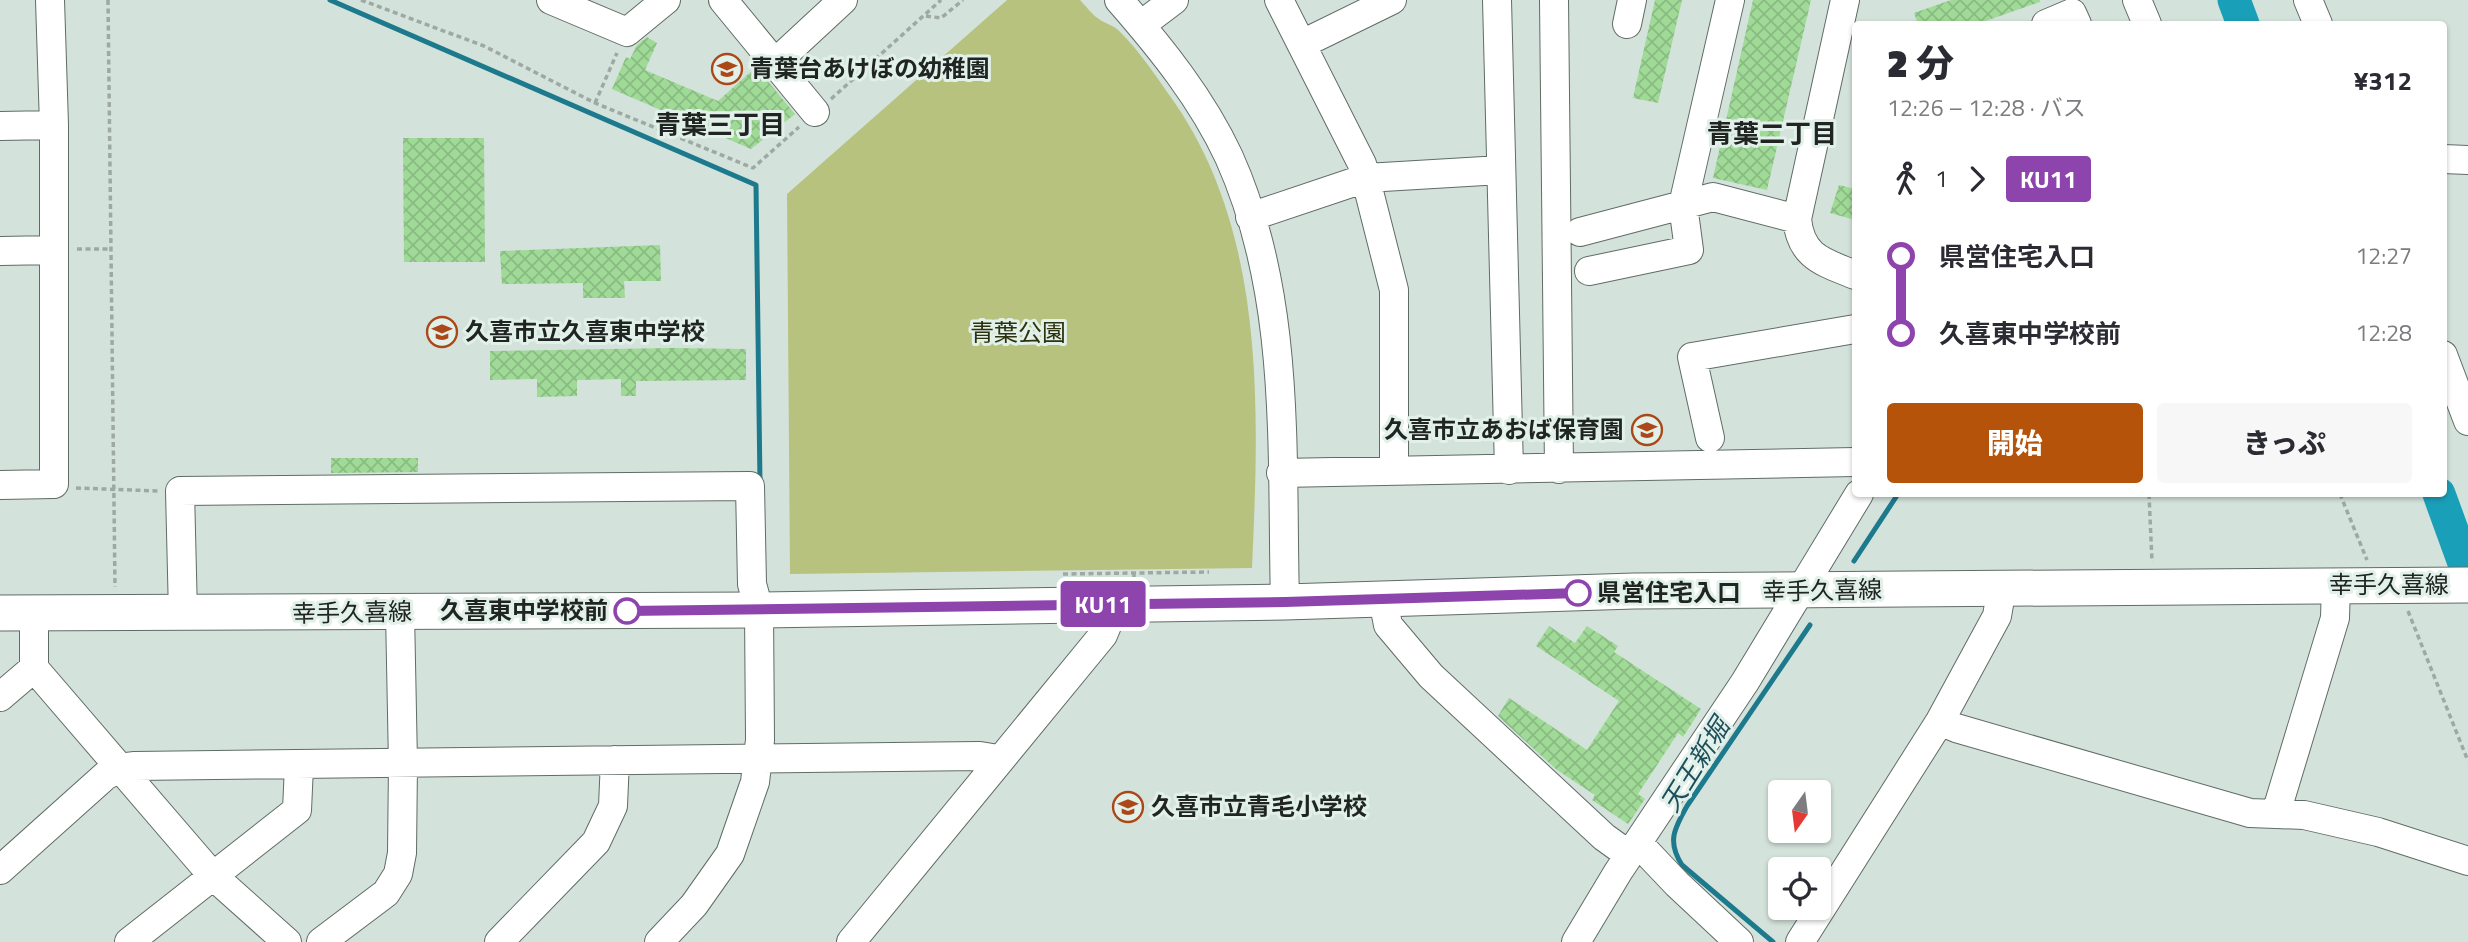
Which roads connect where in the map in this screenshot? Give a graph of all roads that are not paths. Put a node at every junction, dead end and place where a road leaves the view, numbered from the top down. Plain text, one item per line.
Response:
1 (50, 0) edge
2 (551, 0) edge
3 (666, 0) edge
4 (723, 0) edge
5 (843, 0) edge
6 (1119, 0) edge
7 (1174, 0) edge
8 (1279, 0) edge
9 (1392, 0) edge
10 (1497, 0) edge
11 (1554, 0) edge
12 (1730, 0) edge
13 (1845, 0) edge
14 (2137, 0) edge
15 (2308, 0) edge
16 (2053, 21) edge
17 (2076, 21) edge
18 (2146, 21) edge
19 (2317, 21) edge
20 (1141, 25) junction
21 (1301, 44) junction
22 (775, 63) junction
23 (815, 112) road end
24 (54, 125) junction
25 (0, 126) edge
26 (2447, 159) edge
27 (2468, 160) edge
28 (1501, 170) junction
29 (1366, 178) junction
30 (1683, 205) junction
31 (1250, 217) junction
32 (1797, 219) junction
33 (1580, 232) dead end
34 (54, 250) junction
35 (0, 251) edge
36 (1589, 271) dead end
37 (1852, 274) edge
38 (1852, 330) edge
39 (2447, 366) edge
40 (2468, 421) edge
41 (1710, 438) dead end
42 (1852, 462) edge
43 (1559, 469) junction
44 (1509, 470) junction
45 (1394, 471) junction
46 (1281, 473) junction
47 (0, 485) edge
48 (1857, 497) edge
49 (2336, 584) junction
50 (2468, 585) edge
51 (2002, 587) junction
52 (1799, 592) junction
53 (1383, 599) junction
54 (1285, 602) junction
55 (759, 610) junction
56 (400, 612) junction
57 (17, 613) edge
58 (183, 614) junction
59 (1125, 617) junction
60 (34, 668) junction
61 (0, 697) edge
62 (1941, 721) junction
63 (998, 759) junction
64 (615, 760) junction
65 (759, 760) junction
66 (403, 764) junction
67 (299, 766) junction
68 (119, 768) junction
69 (2276, 813) junction
70 (1633, 849) junction
71 (4, 857) edge
72 (2468, 860) edge
73 (212, 875) junction
74 (129, 942) edge
75 (286, 942) edge
76 (321, 942) edge
77 (499, 942) edge
78 (659, 942) edge
79 (852, 942) edge
80 (1577, 942) edge
81 (1739, 942) edge
82 (1800, 942) edge

1 - 24 street
2 - 3 street
4 - 22 street
5 - 22 street
6 - 20 street
7 - 20 street
8 - 21 street
9 - 21 street
10 - 28 street
11 - 43 street
12 - 30 street
13 - 32 street
14 - 18 street
15 - 19 street
16 - 17 street
20 - 31 street
21 - 29 street
22 - 23 street
24 - 25 street
24 - 34 street
26 - 27 street
28 - 29 street
28 - 44 street
29 - 31 street
29 - 45 street
30 - 32 street
30 - 33 street
30 - 36 street
31 - 46 street
32 - 37 street
34 - 35 street
34 - 47 street
38 - 41 street
39 - 40 street
42 - 43 street
43 - 44 street
44 - 45 street
45 - 46 street
46 - 54 street
48 - 52 street
49 - 50 main road, 幸手久喜線
49 - 51 main road, 幸手久喜線
49 - 69 street
51 - 52 main road, 幸手久喜線
51 - 62 street
52 - 53 main road, 幸手久喜線
52 - 70 street
53 - 54 main road, 幸手久喜線
53 - 70 street
54 - 59 main road, 幸手久喜線
55 - 56 main road, 幸手久喜線
55 - 58 street
55 - 59 main road, 幸手久喜線
55 - 65 street
56 - 58 main road, 幸手久喜線
56 - 66 street
57 - 58 main road, 幸手久喜線
57 - 60 street
59 - 63 street
60 - 61 street
60 - 68 street
62 - 69 street
62 - 82 street
63 - 65 street
63 - 79 street
64 - 65 street
64 - 66 street
64 - 77 street
65 - 78 street
66 - 67 street
66 - 76 street
67 - 68 street
67 - 73 street
68 - 71 street
68 - 73 street
69 - 72 street
70 - 80 street
70 - 81 street
73 - 74 street
73 - 75 street

